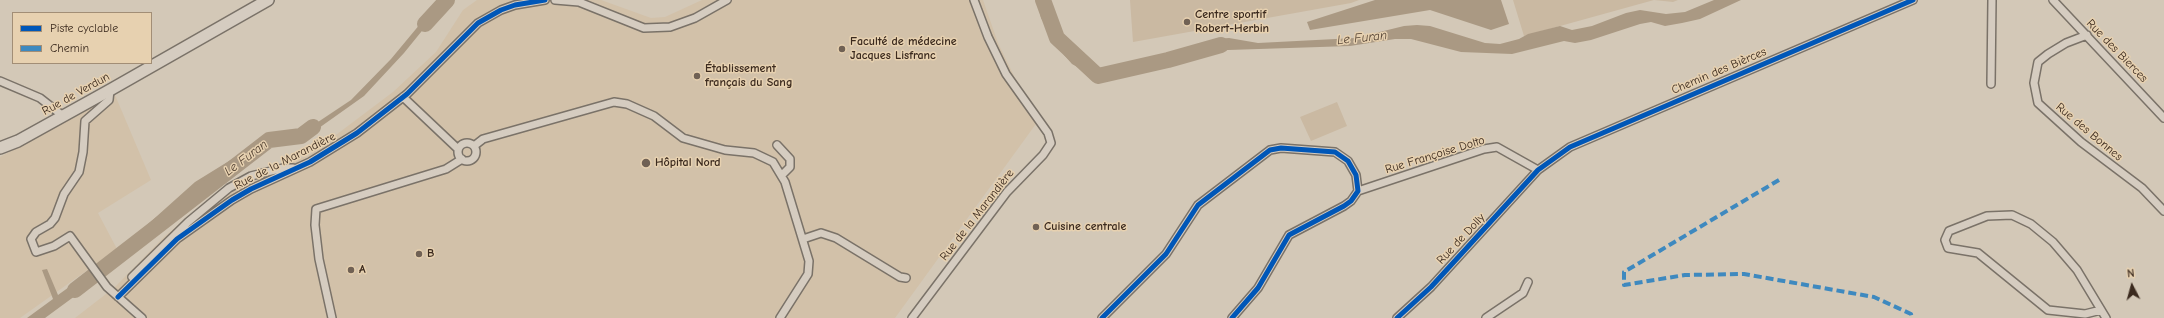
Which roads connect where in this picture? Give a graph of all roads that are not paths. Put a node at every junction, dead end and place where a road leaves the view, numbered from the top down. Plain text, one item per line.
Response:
1 (268, 0) edge
2 (545, 0) edge
3 (555, 0) edge
4 (727, 0) edge
5 (974, 0) edge
6 (1913, 0) edge
7 (1992, 0) edge
8 (2053, 0) edge
9 (2087, 36) junction
10 (0, 81) edge
11 (1991, 84) dead end
12 (110, 90) junction
13 (402, 97) junction
14 (63, 116) junction
15 (2164, 118) edge
16 (777, 145) dead end
17 (474, 146) junction
18 (0, 148) edge
19 (458, 149) junction
20 (462, 159) junction
21 (297, 168) junction
22 (1538, 170) junction
23 (782, 175) junction
24 (1358, 191) junction
25 (2164, 210) edge
26 (803, 239) junction
27 (906, 278) dead end
28 (1528, 282) dead end
29 (117, 296) junction
30 (2101, 310) junction
31 (142, 318) edge
32 (332, 318) edge
33 (780, 318) edge
34 (912, 318) edge
35 (1102, 318) edge
36 (1232, 318) edge
37 (1397, 318) edge
38 (1486, 318) edge
39 (2106, 318) edge

1 - 12 main road, Rue de Verdun
2 - 13 street, Rue de la Marandière
3 - 4 street
5 - 34 street, Rue de la Marandière
6 - 22 street, Chemin des Bièrces
7 - 11 street
8 - 9 street, Rue des Bierces
9 - 15 street, Rue des Bierces
9 - 25 street, Rue des Bonnes
10 - 14 street
12 - 14 main road, Rue de Verdun
12 - 29 street
13 - 19 street
13 - 21 street, Rue de la Marandière
14 - 18 main road, Rue de Verdun
16 - 23 street
17 - 19 street
17 - 20 street
17 - 23 street
19 - 20 street
20 - 32 street
21 - 29 street, Rue de la Marandière
21 - 29 street, Rue de la Marandière
22 - 24 street, Rue Françoise Dolto
22 - 37 street, Rue de Dolly
23 - 26 street
24 - 35 street
24 - 36 street
26 - 27 street
26 - 33 street
28 - 38 street
29 - 31 street
30 - 30 street
30 - 39 street

